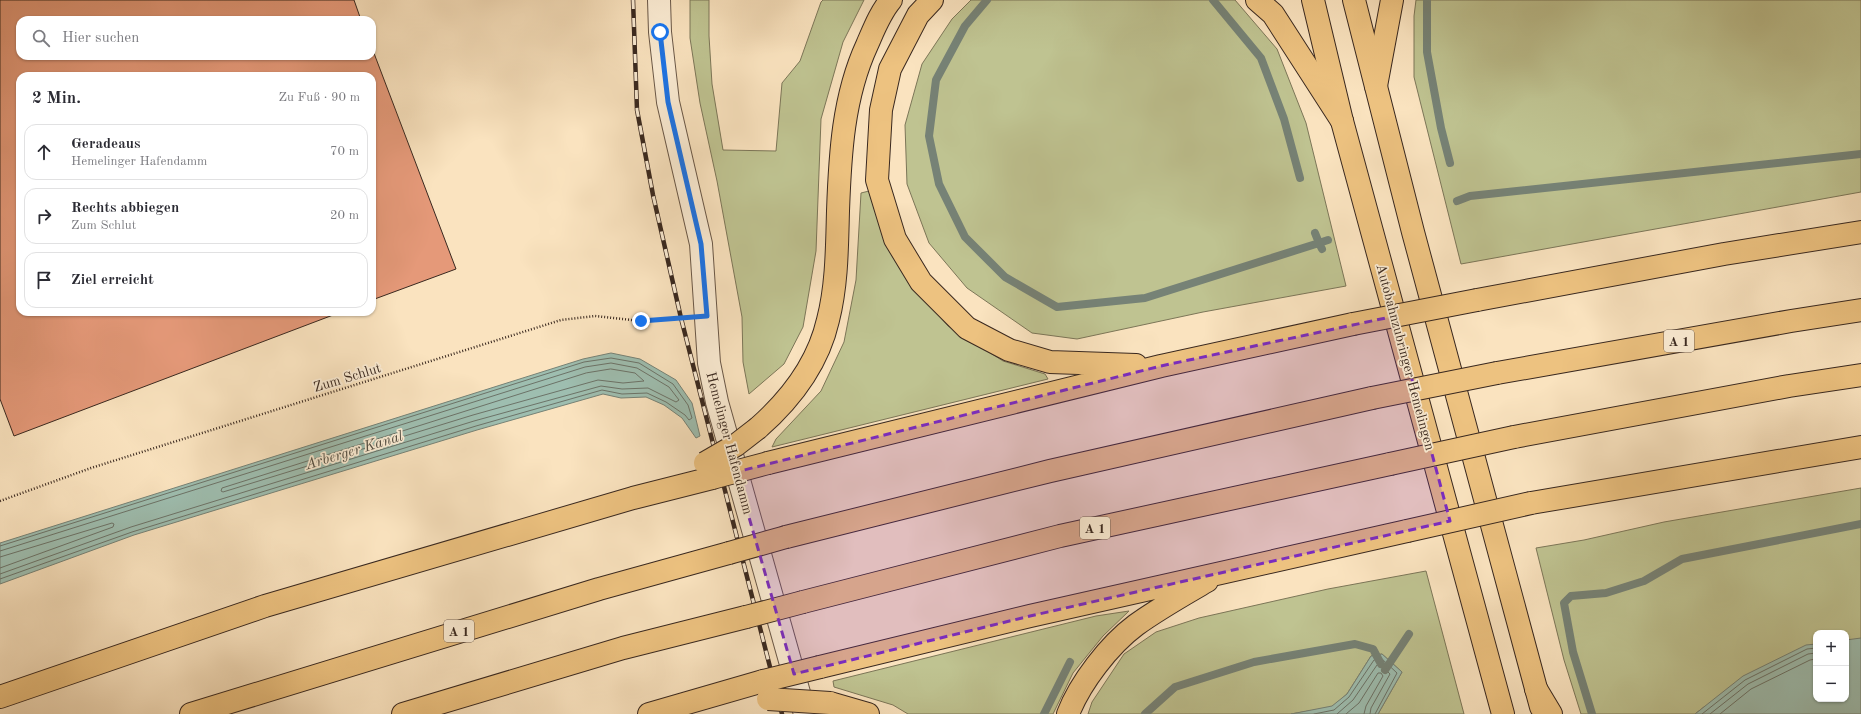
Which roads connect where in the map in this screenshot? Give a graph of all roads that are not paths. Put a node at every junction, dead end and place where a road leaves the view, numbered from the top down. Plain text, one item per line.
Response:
1 (659, 0) edge
2 (891, 0) edge
3 (932, 0) edge
4 (1257, 0) edge
5 (1313, 0) edge
6 (1354, 0) edge
7 (1392, 0) edge
8 (1376, 86) junction
9 (1342, 121) junction
10 (1861, 232) edge
11 (1861, 310) edge
12 (1161, 366) junction
13 (1861, 375) edge
14 (1861, 446) edge
15 (708, 471) junction
16 (1226, 570) junction
17 (1536, 689) junction
18 (765, 690) junction
19 (0, 697) edge
20 (191, 714) edge
21 (403, 714) edge
22 (649, 714) edge
23 (805, 714) edge
24 (868, 714) edge
25 (1068, 714) edge
26 (1503, 714) edge
27 (1542, 714) edge
28 (1551, 714) edge

1 - 23 street, Hemelinger Hafendamm
2 - 15 highway, bridge
3 - 12 highway
4 - 9 highway
5 - 9 highway, Autobahnzubringer Hemelingen
6 - 8 highway
7 - 8 highway
8 - 17 highway
9 - 26 highway, Autobahnzubringer Hemelingen
10 - 12 highway, bridge
11 - 20 highway, A 1, bridge
12 - 15 highway, bridge
13 - 21 highway, A 1, bridge
14 - 16 highway, bridge
15 - 19 highway
16 - 18 highway, bridge
16 - 25 highway
17 - 27 highway
17 - 28 highway
18 - 22 highway
18 - 24 highway, bridge

